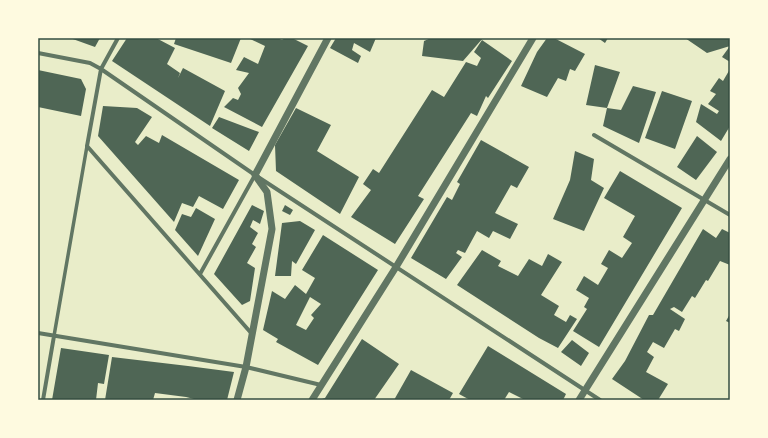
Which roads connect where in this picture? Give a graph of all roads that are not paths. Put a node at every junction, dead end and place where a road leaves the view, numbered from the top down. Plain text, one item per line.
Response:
1 (118, 38) edge
2 (328, 38) edge
3 (533, 38) edge
4 (38, 53) edge
5 (101, 69) junction
6 (594, 135) dead end
7 (87, 146) junction
8 (730, 159) edge
9 (255, 175) junction
10 (705, 201) junction
11 (730, 215) edge
12 (396, 267) junction
13 (200, 274) junction
14 (38, 333) edge
15 (253, 334) junction
16 (54, 336) junction
17 (246, 367) junction
18 (321, 385) junction
19 (585, 390) junction
20 (43, 400) edge
21 (237, 400) edge
22 (312, 400) edge
23 (579, 400) edge
24 (600, 400) edge

1 - 5 street
2 - 9 street
3 - 12 street
4 - 5 street
5 - 7 street
5 - 9 street
6 - 10 street
7 - 13 street
7 - 16 street
8 - 10 street
9 - 12 street
9 - 13 street
9 - 15 street
10 - 11 street
10 - 19 street
12 - 18 street
12 - 19 street
13 - 15 street
14 - 16 street
15 - 17 street
16 - 17 street
16 - 20 street
17 - 18 street
17 - 21 street
18 - 22 street
19 - 23 street
19 - 24 street

